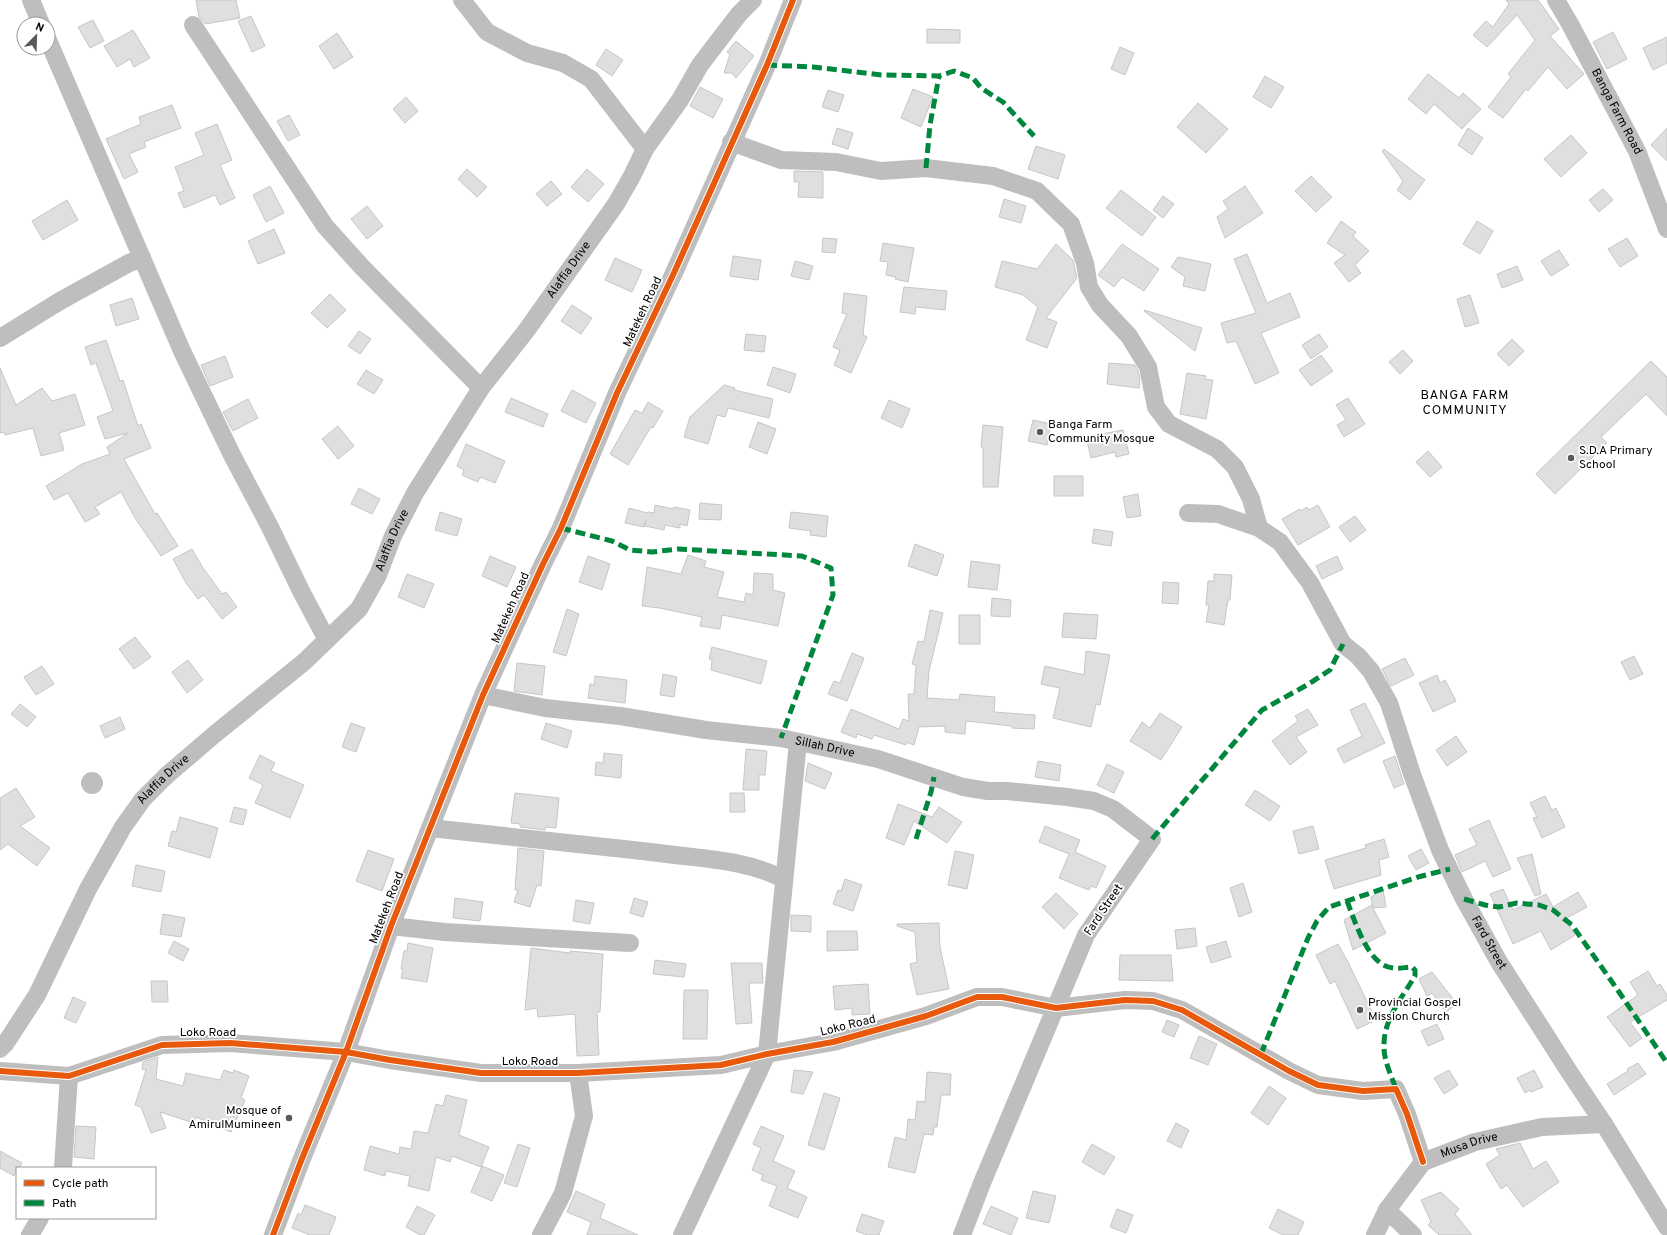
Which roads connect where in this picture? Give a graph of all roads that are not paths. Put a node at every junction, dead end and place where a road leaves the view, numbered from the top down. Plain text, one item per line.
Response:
1 (31, 0) edge
2 (462, 0) edge
3 (753, 0) edge
4 (793, 0) edge
5 (1556, 0) edge
6 (38, 16) edge
7 (193, 25) dead end
8 (55, 56) edge
9 (731, 142) junction
10 (645, 149) junction
11 (1667, 229) edge
12 (142, 258) junction
13 (0, 338) edge
14 (482, 388) junction
15 (1188, 513) dead end
16 (1260, 528) junction
17 (327, 640) junction
18 (483, 695) junction
19 (798, 742) junction
20 (430, 828) junction
21 (1152, 839) joint
22 (783, 879) junction
23 (392, 926) junction
24 (630, 943) dead end
25 (1056, 1008) junction
26 (0, 1049) edge
27 (346, 1052) junction
28 (767, 1054) junction
29 (0, 1071) edge
30 (578, 1073) junction
31 (69, 1076) junction
32 (1604, 1124) junction
33 (1423, 1162) junction
34 (63, 1167) edge
35 (1387, 1210) junction
36 (39, 1219) edge
37 (1667, 1227) edge
38 (30, 1235) edge
39 (273, 1235) edge
40 (541, 1235) edge
41 (682, 1235) edge
42 (962, 1235) edge
43 (1374, 1235) edge
44 (1413, 1235) edge

1 - 6 street
2 - 10 street
3 - 10 street, Alaffia Drive
4 - 9 street, Matekeh Road
5 - 11 street, Banga Farm Road
7 - 14 street
8 - 12 street
9 - 16 street
9 - 18 street, Matekeh Road
10 - 14 street, Alaffia Drive
12 - 13 street
12 - 17 street
14 - 17 street, Alaffia Drive
15 - 16 street
16 - 32 street, Fard Street
17 - 26 street, Alaffia Drive
18 - 19 street, Sillah Drive
18 - 20 street, Matekeh Road
19 - 21 street, Sillah Drive
19 - 22 street
20 - 22 street
20 - 23 street, Matekeh Road
21 - 25 street, Fard Street
22 - 28 street
23 - 24 street
23 - 27 street, Matekeh Road
25 - 28 street, Loko Road
25 - 33 street, Loko Road
25 - 42 street, Fard Street
27 - 30 street, Loko Road
27 - 31 street, Loko Road
27 - 39 street, Matekeh Road
28 - 30 street, Loko Road
28 - 41 street
29 - 31 street, Loko Road
30 - 40 street
31 - 34 street
32 - 33 street, Musa Drive
32 - 37 street, Fard Street
33 - 35 street
35 - 43 street
35 - 44 street
36 - 38 street

